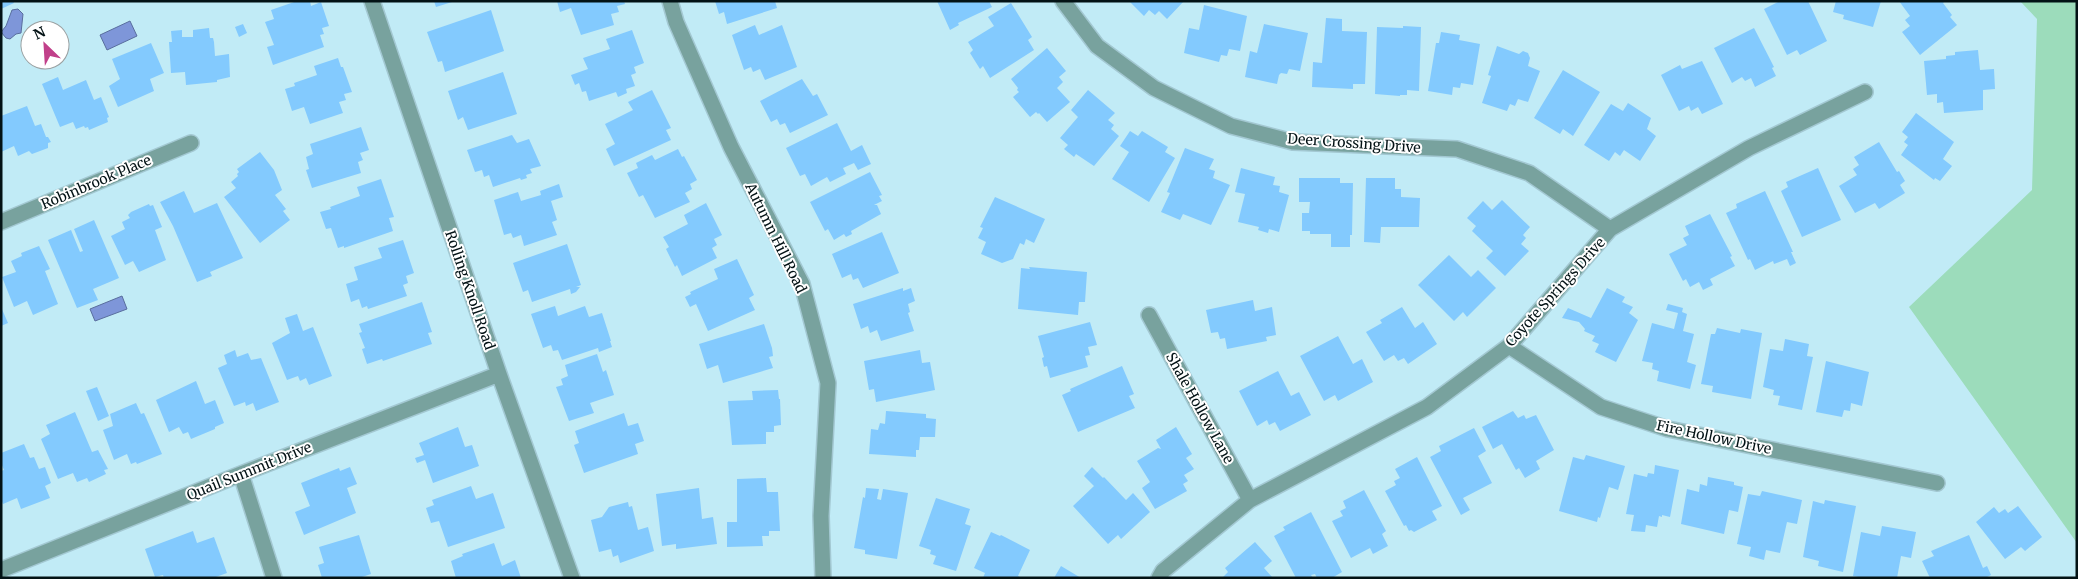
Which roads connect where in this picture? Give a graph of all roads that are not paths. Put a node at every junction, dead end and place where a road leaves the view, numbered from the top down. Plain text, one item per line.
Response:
1 (372, 1) edge
2 (670, 1) edge
3 (1063, 1) edge
4 (1865, 92) dead end
5 (191, 143) dead end
6 (1, 222) edge
7 (1610, 229) junction
8 (1149, 315) dead end
9 (1509, 346) junction
10 (499, 374) junction
11 (241, 474) junction
12 (1938, 483) dead end
13 (1250, 500) junction
14 (1, 570) edge
15 (274, 578) edge
16 (572, 578) edge
17 (823, 578) edge
18 (1159, 578) edge

1 - 10 street, Rolling Knoll Road
2 - 17 street, Autumn Hill Road
3 - 7 street, Deer Crossing Drive
4 - 7 street, Coyote Springs Drive
5 - 6 street, Robinbrook Place
7 - 9 street, Coyote Springs Drive
8 - 13 street, Shale Hollow Lane
9 - 12 street, Fire Hollow Drive
9 - 13 street, Coyote Springs Drive
10 - 11 street, Quail Summit Drive
10 - 16 street, Rolling Knoll Road
11 - 14 street, Quail Summit Drive
11 - 15 street
13 - 18 street, Coyote Springs Drive

